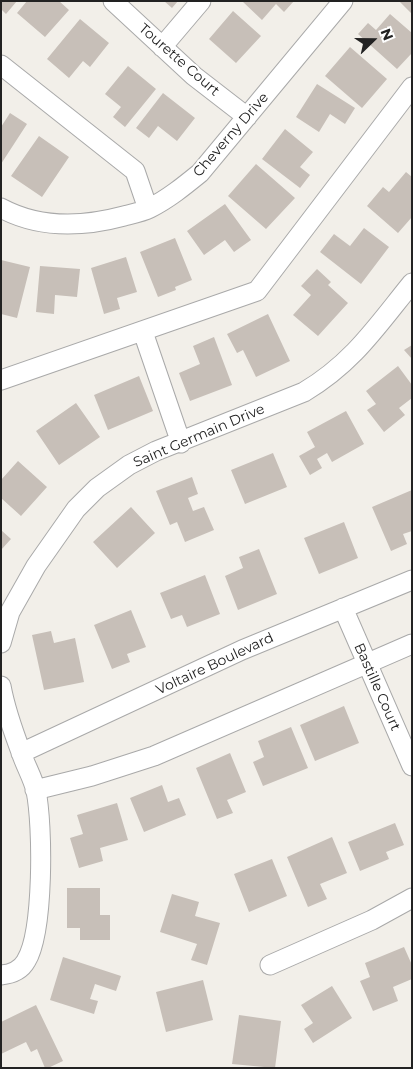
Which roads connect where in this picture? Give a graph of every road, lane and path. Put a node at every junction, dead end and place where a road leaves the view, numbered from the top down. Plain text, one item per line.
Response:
1 (113, 1) edge
2 (201, 1) edge
3 (343, 1) edge
4 (162, 47) junction
5 (1, 65) edge
6 (412, 87) edge
7 (248, 117) junction
8 (1, 208) edge
9 (148, 209) junction
10 (412, 283) edge
11 (142, 332) junction
12 (1, 380) edge
13 (181, 443) junction
14 (412, 580) edge
15 (343, 608) junction
16 (1, 643) edge
17 (412, 644) edge
18 (366, 662) junction
19 (1, 686) edge
20 (21, 753) junction
21 (412, 766) edge
22 (35, 790) junction
23 (412, 898) edge
24 (270, 965) dead end
25 (1, 976) edge

1 - 4 street, Tourette Court
2 - 4 street
3 - 7 street, Cheverny Drive
4 - 7 street, Tourette Court
5 - 9 street
6 - 11 street
7 - 9 street, Cheverny Drive
8 - 9 street, Cheverny Drive
10 - 13 street, Saint Germain Drive
11 - 12 street
11 - 13 street
13 - 16 street, Saint Germain Drive
14 - 15 street, Voltaire Boulevard
15 - 18 street, Bastille Court
15 - 20 street, Voltaire Boulevard
17 - 18 street
18 - 21 street, Bastille Court
18 - 22 street
19 - 20 street
20 - 22 street
22 - 25 street
23 - 24 street

